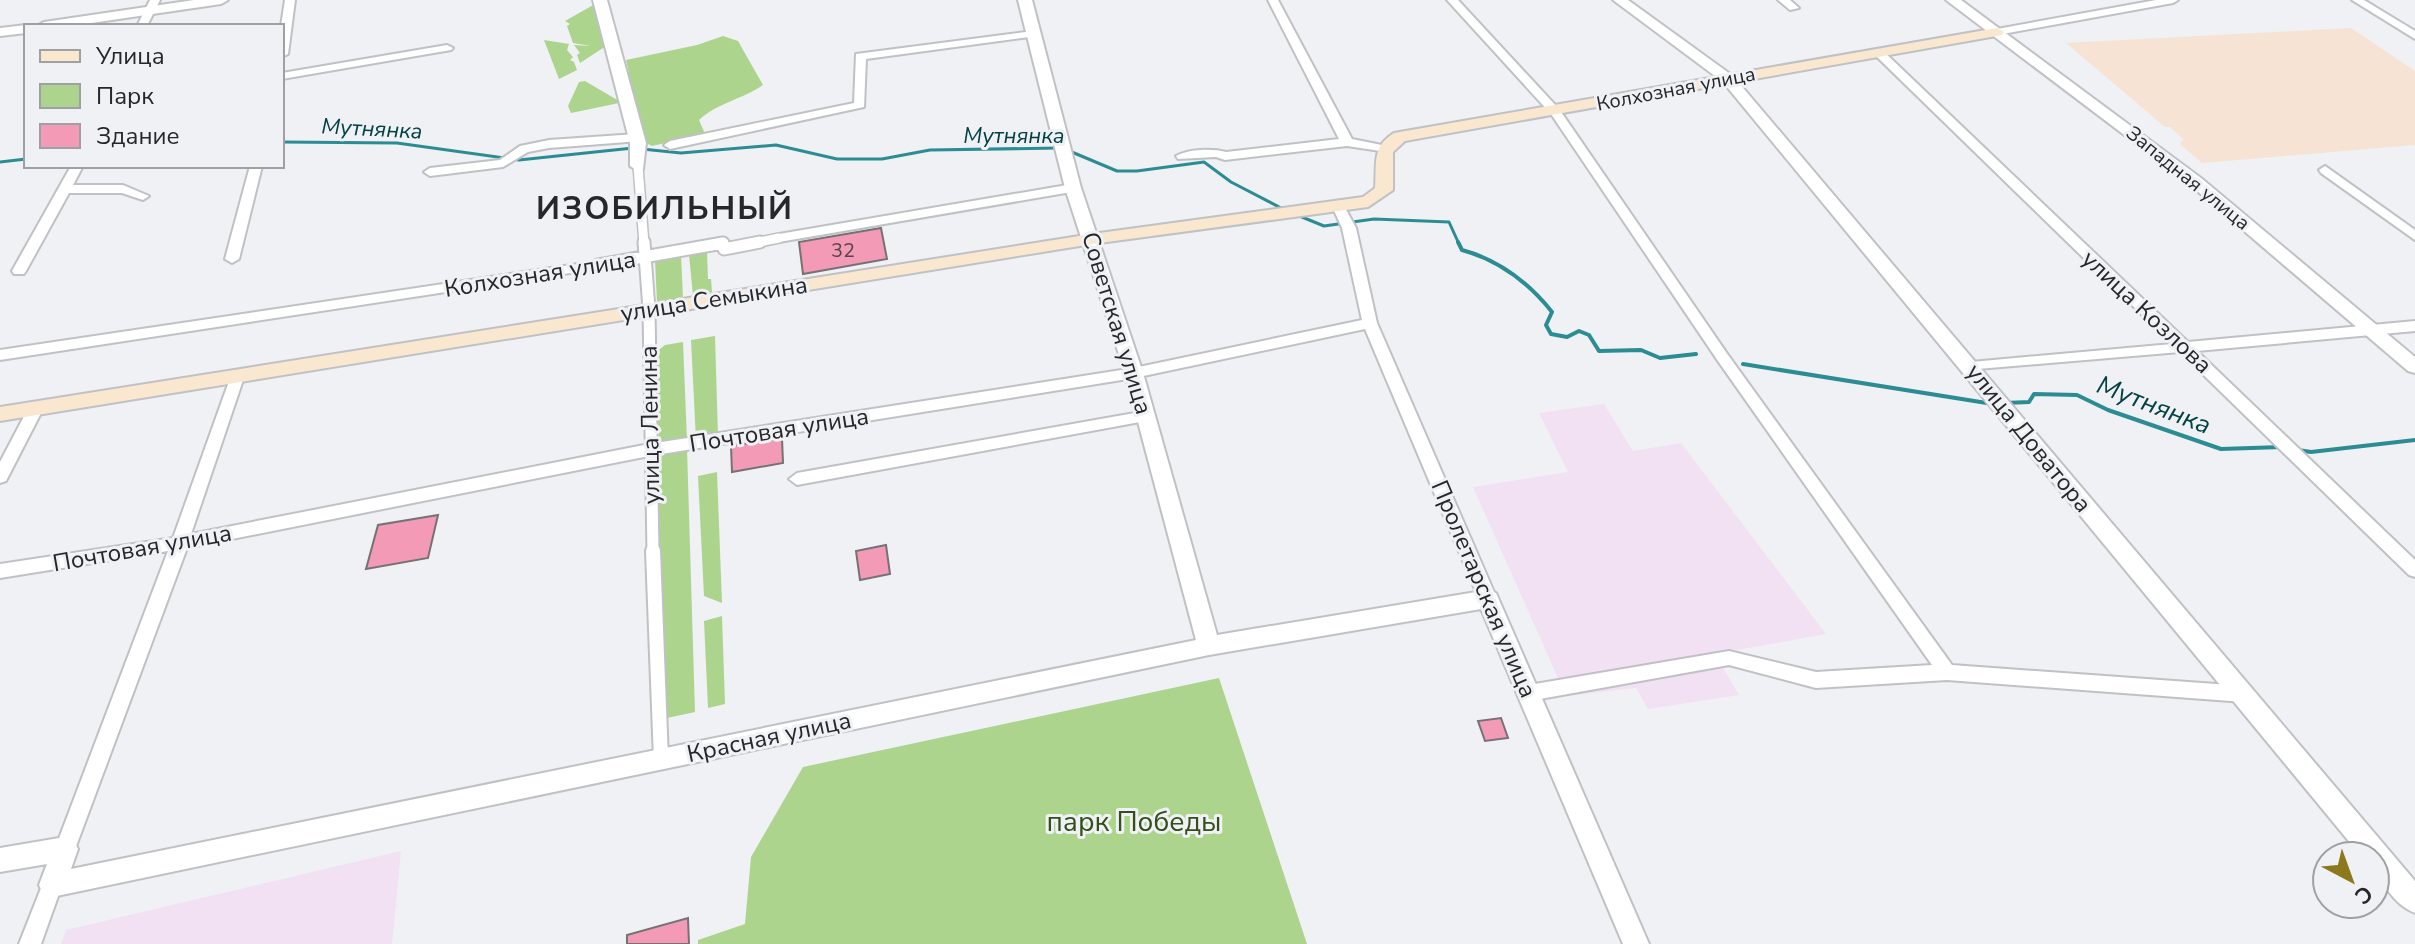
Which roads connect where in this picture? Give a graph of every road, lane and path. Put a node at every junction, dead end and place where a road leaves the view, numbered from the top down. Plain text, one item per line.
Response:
1 (221, 0) edge
2 (290, 0) edge
3 (600, 0) edge
4 (1025, 0) edge
5 (1273, 0) edge
6 (1452, 0) edge
7 (1620, 0) edge
8 (1783, 0) edge
9 (1953, 0) edge
10 (2173, 0) edge
11 (2357, 0) edge
12 (153, 5) edge
13 (1794, 8) dead end
14 (54, 24) edge
15 (143, 24) edge
16 (24, 29) edge
17 (0, 32) edge
18 (1997, 32) junction
19 (1033, 34) junction
20 (2415, 36) edge
21 (284, 40) edge
22 (447, 48) dead end
23 (1879, 53) junction
24 (284, 76) edge
25 (1728, 79) junction
26 (1555, 112) junction
27 (1347, 142) junction
28 (670, 145) dead end
29 (1383, 149) junction
30 (637, 150) junction
31 (1182, 156) dead end
32 (76, 168) edge
33 (255, 168) edge
34 (2325, 170) dead end
35 (430, 172) dead end
36 (1073, 188) junction
37 (65, 189) junction
38 (143, 196) dead end
39 (1345, 220) junction
40 (2415, 236) edge
41 (779, 238) joint
42 (1092, 239) junction
43 (646, 257) junction
44 (232, 259) dead end
45 (598, 265) joint
46 (19, 271) dead end
47 (649, 309) junction
48 (1370, 323) junction
49 (2415, 326) edge
50 (2372, 330) junction
51 (2182, 348) junction
52 (0, 355) edge
53 (1971, 367) junction
54 (2415, 367) edge
55 (1134, 373) junction
56 (237, 377) junction
57 (35, 409) junction
58 (0, 414) edge
59 (1146, 416) junction
60 (649, 450) junction
61 (0, 477) edge
62 (797, 479) dead end
63 (180, 543) junction
64 (2415, 570) edge
65 (0, 571) edge
66 (1488, 599) junction
67 (1209, 646) junction
68 (1947, 672) junction
69 (1529, 693) junction
70 (2244, 694) junction
71 (661, 760) junction
72 (65, 849) junction
73 (0, 860) edge
74 (52, 885) junction
75 (2415, 901) edge
76 (30, 944) edge
77 (1636, 944) edge

1 - 12 street
2 - 21 street
3 - 30 street, улица Ленина
4 - 19 street, Советская улица
5 - 27 street
6 - 26 street
7 - 25 street, улица Доватора
8 - 13 street
9 - 18 street, Западная улица
10 - 18 street, Колхозная улица
11 - 20 street
12 - 14 street
12 - 15 street
16 - 17 street
18 - 23 main road, Колхозная улица
18 - 50 street, Западная улица
19 - 28 street
19 - 36 street, Советская улица
22 - 24 street
23 - 25 main road, Колхозная улица
23 - 51 street, улица Козлова
25 - 26 main road, Колхозная улица
25 - 53 street, улица Доватора
26 - 29 main road, Колхозная улица
26 - 68 street
27 - 29 street
27 - 31 street
29 - 39 main road, улица Семыкина
30 - 35 street
30 - 43 street, улица Ленина
32 - 37 street
33 - 44 street
34 - 40 street
36 - 41 street, Колхозная улица
36 - 42 street, Советская улица
37 - 38 street
37 - 46 street
39 - 42 main road, улица Семыкина
39 - 48 street, Пролетарская улица
41 - 43 street, Колхозная улица
42 - 47 main road, улица Семыкина
42 - 55 street, Советская улица
43 - 45 street, Колхозная улица
43 - 47 street, улица Ленина
45 - 52 street, Колхозная улица
47 - 56 main road, улица Семыкина
47 - 60 street, улица Ленина
48 - 55 street, Почтовая улица
48 - 66 street, Пролетарская улица
49 - 50 street
50 - 51 street
50 - 54 street, Западная улица
51 - 53 street
51 - 64 street, улица Козлова
53 - 70 street, улица Доватора
55 - 59 street, Советская улица
55 - 60 street, Почтовая улица
56 - 57 main road, улица Семыкина
56 - 63 street
57 - 58 main road, улица Семыкина
57 - 61 street
59 - 62 street
59 - 67 street, Советская улица
60 - 63 street, Почтовая улица
60 - 71 street, улица Ленина
63 - 65 street, Почтовая улица
63 - 72 street
66 - 67 street, Красная улица
66 - 69 street, Пролетарская улица
67 - 71 street, Красная улица
68 - 69 street
68 - 70 street
69 - 77 street, Пролетарская улица
70 - 75 street, улица Доватора
71 - 74 street, Красная улица
72 - 73 street
72 - 74 street
74 - 76 street

